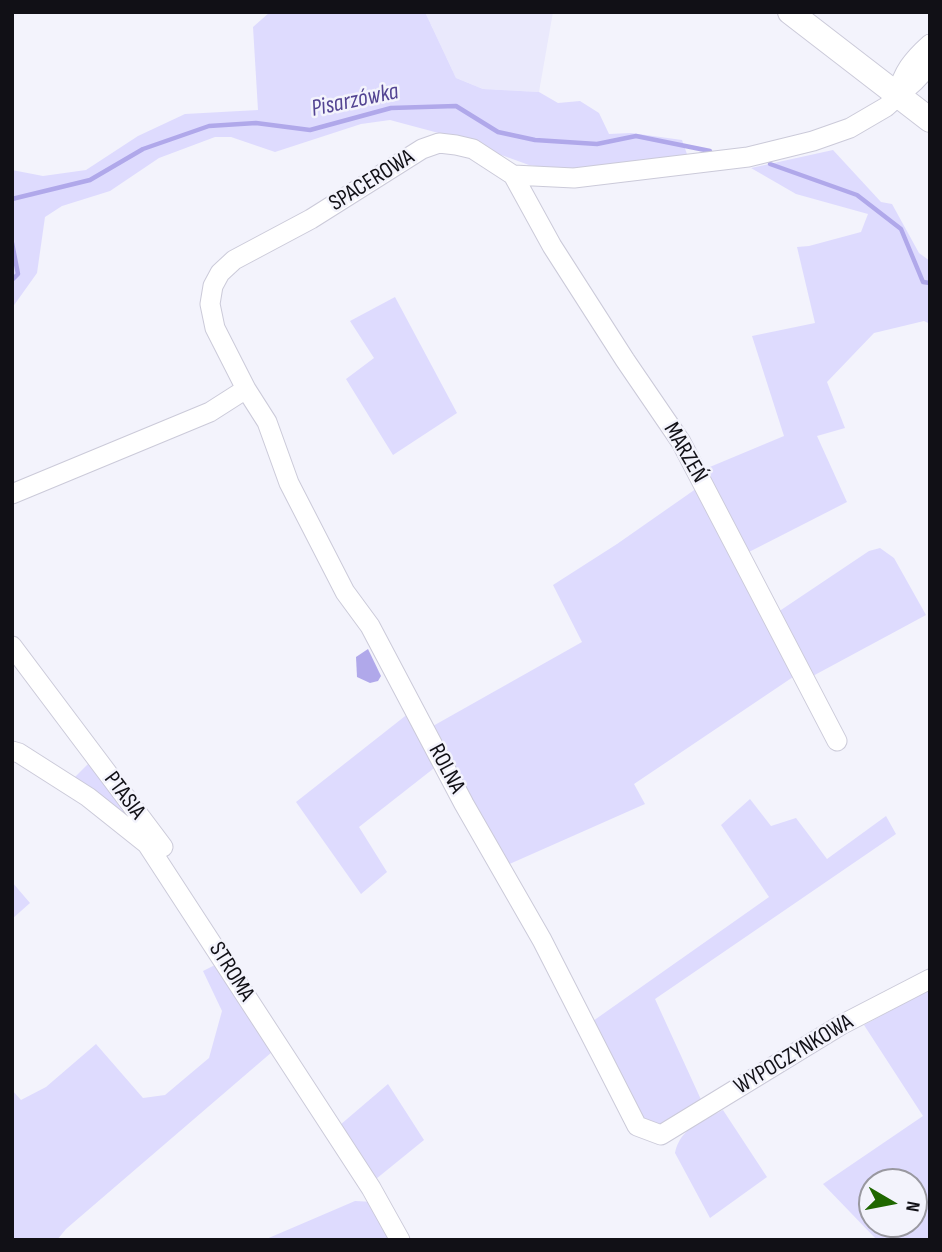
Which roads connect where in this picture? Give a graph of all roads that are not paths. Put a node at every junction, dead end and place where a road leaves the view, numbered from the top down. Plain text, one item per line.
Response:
1 (790, 12) edge
2 (930, 44) edge
3 (930, 65) edge
4 (897, 95) junction
5 (930, 120) edge
6 (513, 175) junction
7 (246, 389) junction
8 (12, 494) edge
9 (12, 646) edge
10 (837, 741) dead end
11 (12, 751) edge
12 (231, 950) dead end
13 (930, 979) edge
14 (661, 1135) joint
15 (400, 1240) edge

1 - 4 main road
2 - 4 street
3 - 4 street
4 - 5 main road
4 - 6 street
6 - 7 street, SPACEROWA
6 - 10 street, MARZEŃ
7 - 8 street
7 - 14 street, ROLNA
9 - 12 street, PTASIA
11 - 15 street, STROMA
13 - 14 street, WYPOCZYNKOWA

